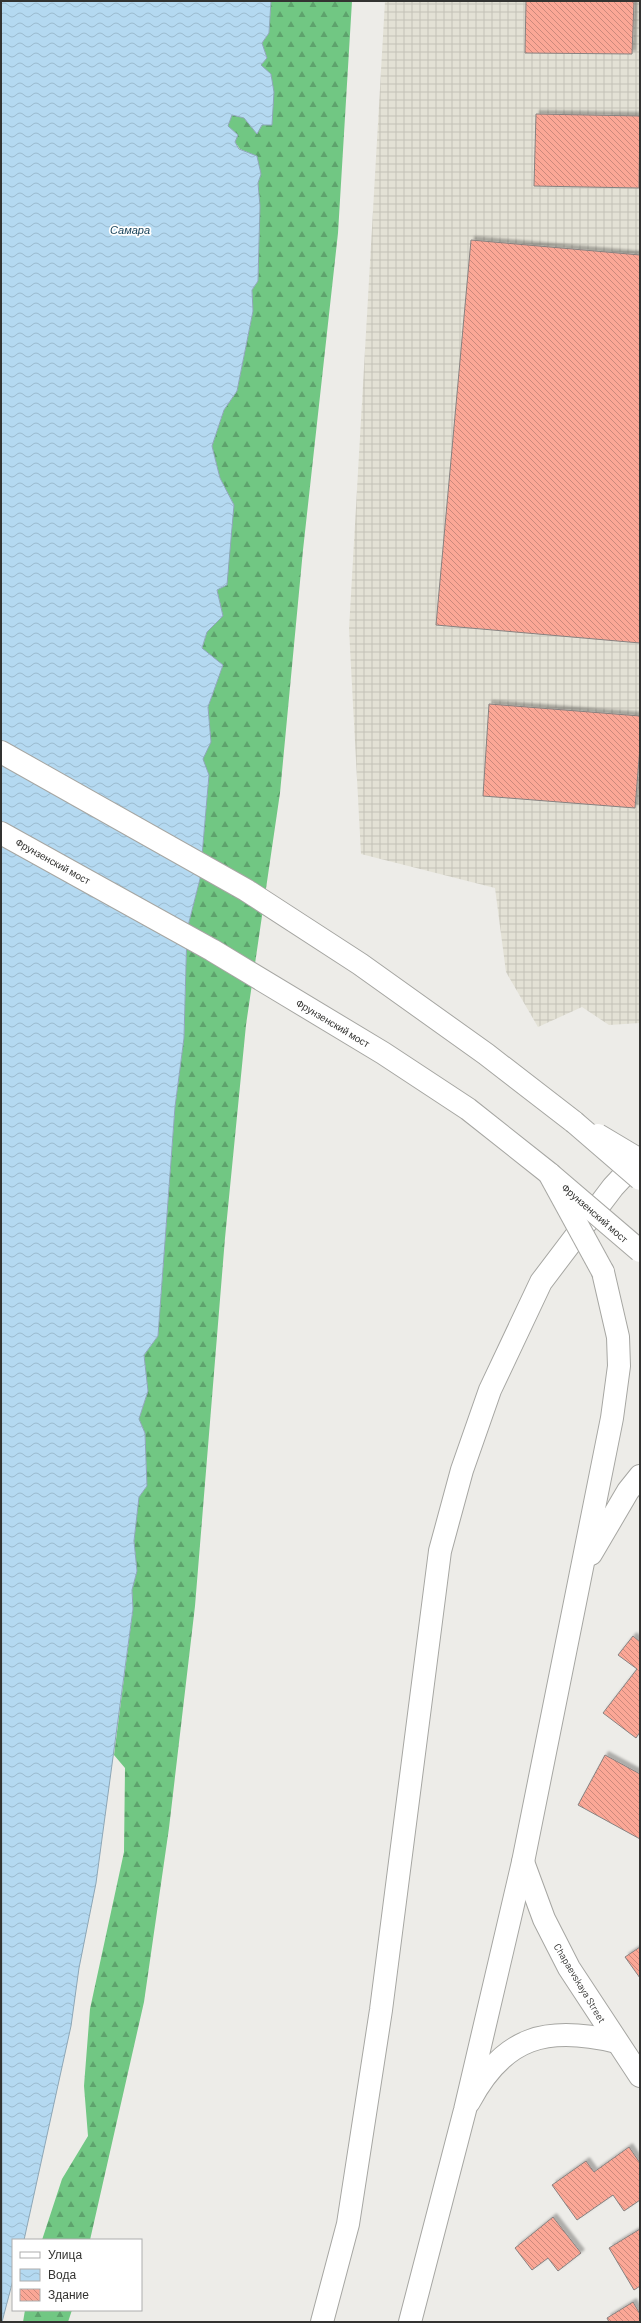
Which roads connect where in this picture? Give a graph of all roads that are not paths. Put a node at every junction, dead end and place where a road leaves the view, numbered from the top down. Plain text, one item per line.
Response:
1 (1, 752) edge
2 (1, 832) edge
3 (574, 1122) junction
4 (640, 1159) edge
5 (550, 1174) junction
6 (640, 1180) edge
7 (640, 1251) edge
8 (640, 1476) edge
9 (583, 1567) junction
10 (523, 1862) junction
11 (617, 2042) junction
12 (640, 2076) edge
13 (465, 2110) junction
14 (322, 2322) edge
15 (410, 2322) edge

1 - 3 main road
2 - 5 main road, Фрунзенский мост
3 - 4 main road, bridge
3 - 6 main road, bridge
4 - 14 main road
5 - 7 main road, Фрунзенский мост, bridge
5 - 9 main road, bridge
8 - 9 main road
9 - 10 main road
10 - 11 main road, Chapaevskaya Street
10 - 13 main road
11 - 12 main road, Chapaevskaya Street
11 - 13 main road
13 - 15 main road

